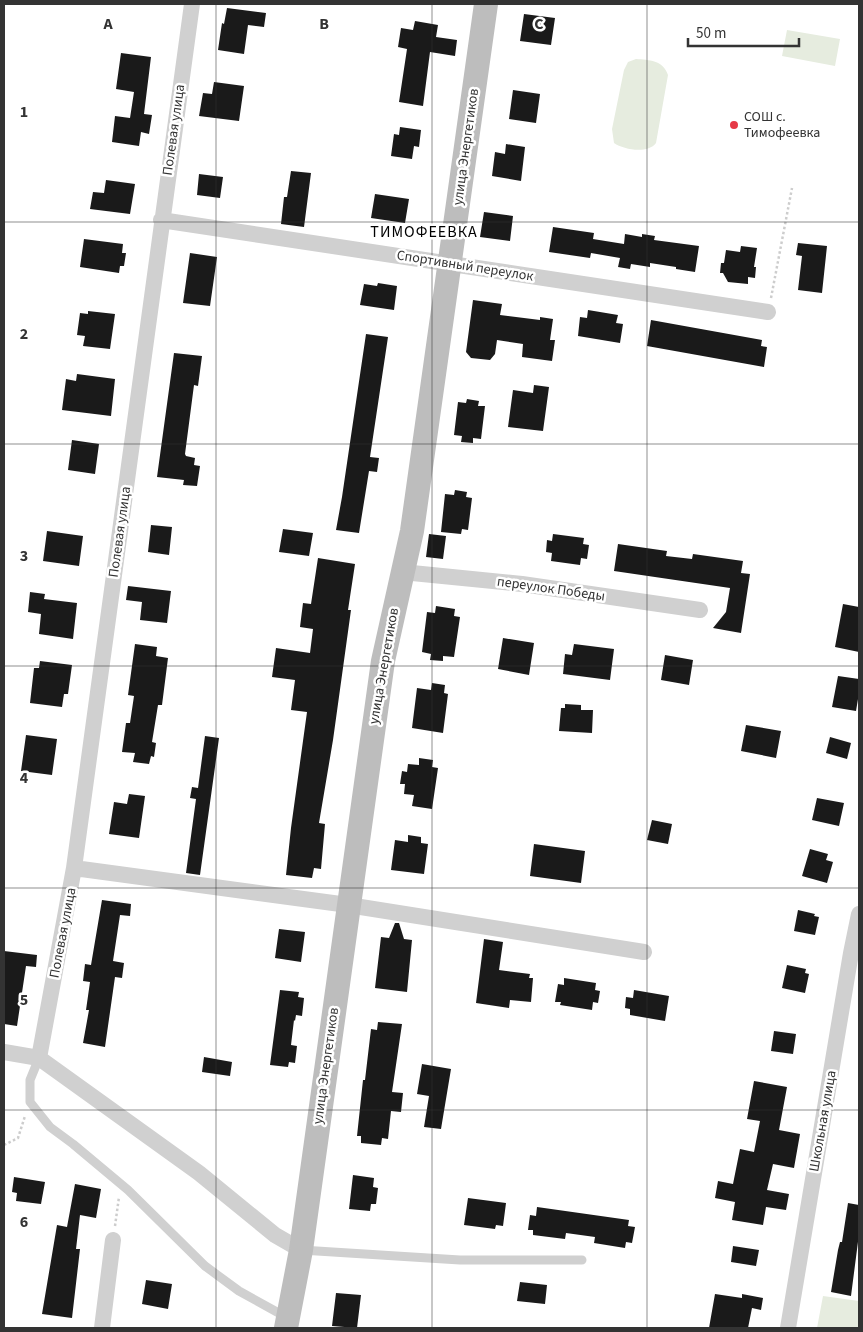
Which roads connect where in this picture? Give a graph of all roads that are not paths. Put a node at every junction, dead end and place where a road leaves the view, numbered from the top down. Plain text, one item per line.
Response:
1 (192, 4) edge
2 (486, 4) edge
3 (161, 220) junction
4 (450, 263) junction
5 (768, 312) road end
6 (402, 572) junction
7 (700, 610) dead end
8 (74, 868) junction
9 (348, 905) junction
10 (859, 914) edge
11 (644, 952) dead end
12 (4, 1052) edge
13 (39, 1058) junction
14 (113, 1240) road end
15 (301, 1250) junction
16 (582, 1260) dead end
17 (287, 1323) edge
18 (102, 1328) edge
19 (788, 1328) edge

1 - 3 street, Полевая улица
2 - 4 street, улица Энергетиков
3 - 4 street, Спортивный переулок
3 - 8 street, Полевая улица
4 - 5 street, Спортивный переулок
4 - 6 street, улица Энергетиков
6 - 7 street, переулок Победы
6 - 9 street, улица Энергетиков
8 - 9 street
8 - 13 street, Полевая улица
9 - 11 street
9 - 15 street, улица Энергетиков
10 - 19 street, Школьная улица
12 - 13 street
13 - 15 street
13 - 17 lane
14 - 18 street
15 - 16 lane
15 - 17 street, улица Энергетиков

